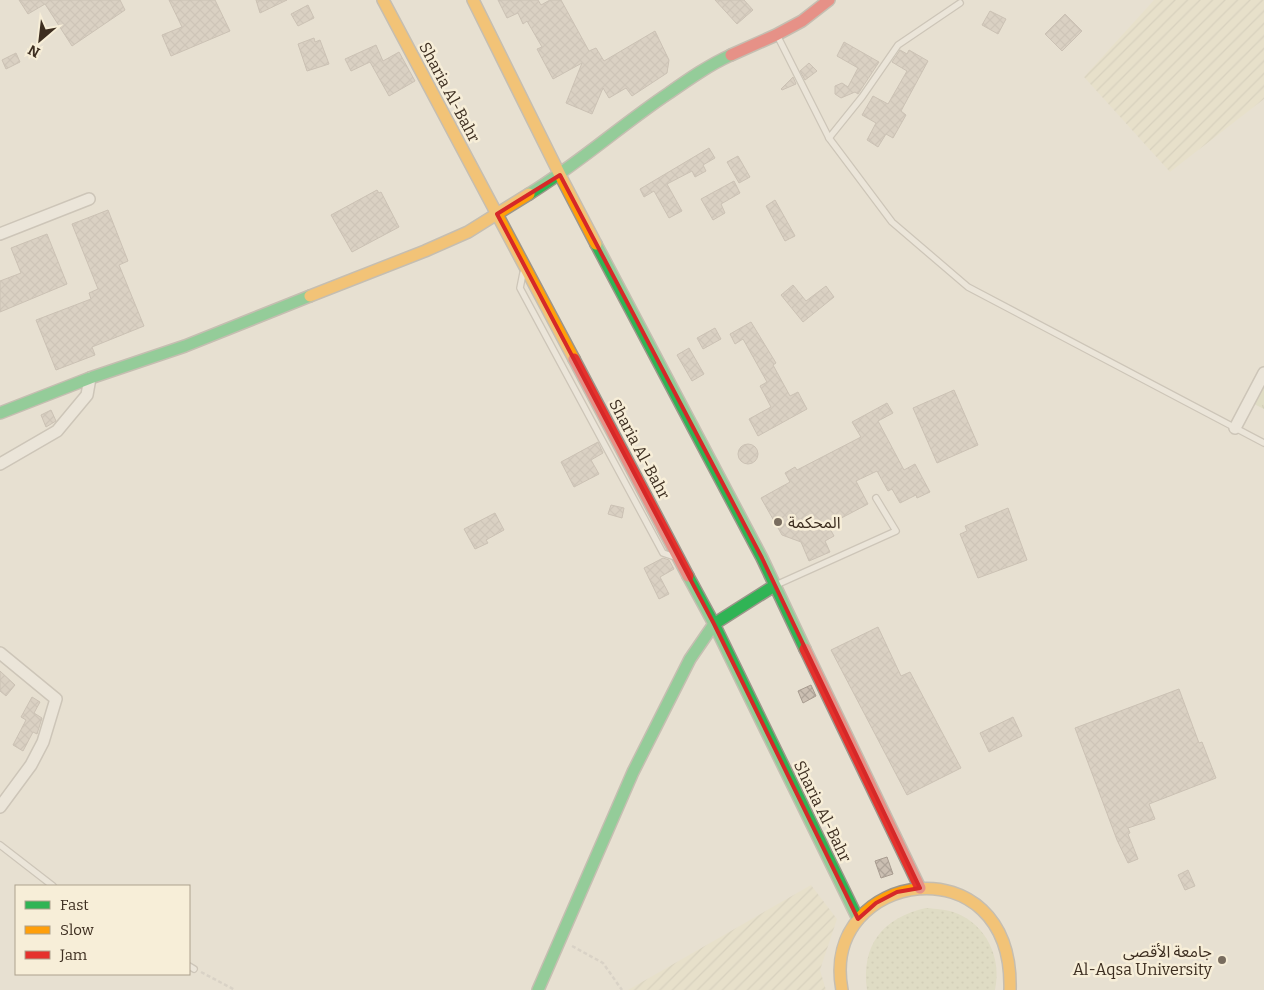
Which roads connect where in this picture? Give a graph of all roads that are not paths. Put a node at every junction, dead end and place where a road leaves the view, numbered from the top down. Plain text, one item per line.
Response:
1 (383, 0) edge
2 (473, 0) edge
3 (829, 0) edge
4 (960, 3) dead end
5 (776, 34) junction
6 (829, 138) junction
7 (560, 175) junction
8 (89, 199) dead end
9 (498, 214) junction
10 (0, 234) edge
11 (1264, 373) edge
12 (90, 378) junction
13 (0, 413) edge
14 (1235, 428) junction
15 (1264, 443) edge
16 (0, 464) edge
17 (876, 498) dead end
18 (774, 586) junction
19 (714, 624) junction
20 (0, 653) edge
21 (0, 806) edge
22 (0, 845) edge
23 (52, 885) edge
24 (920, 888) junction
25 (858, 919) junction
26 (538, 990) edge
27 (842, 990) edge
28 (1010, 990) edge

1 - 9 main road, Sharia Al-Bahr
2 - 7 main road
3 - 5 main road
4 - 6 lane
5 - 6 lane
5 - 7 main road
6 - 14 lane
7 - 9 main road
7 - 18 main road
8 - 10 street
9 - 12 main road
9 - 19 main road, Sharia Al-Bahr
11 - 14 street
12 - 13 main road
12 - 16 street
14 - 15 lane
17 - 18 lane
18 - 19 main road
18 - 24 main road
19 - 25 main road, Sharia Al-Bahr
19 - 26 main road
20 - 21 street
22 - 23 lane
24 - 25 main road
24 - 28 main road
25 - 27 main road

